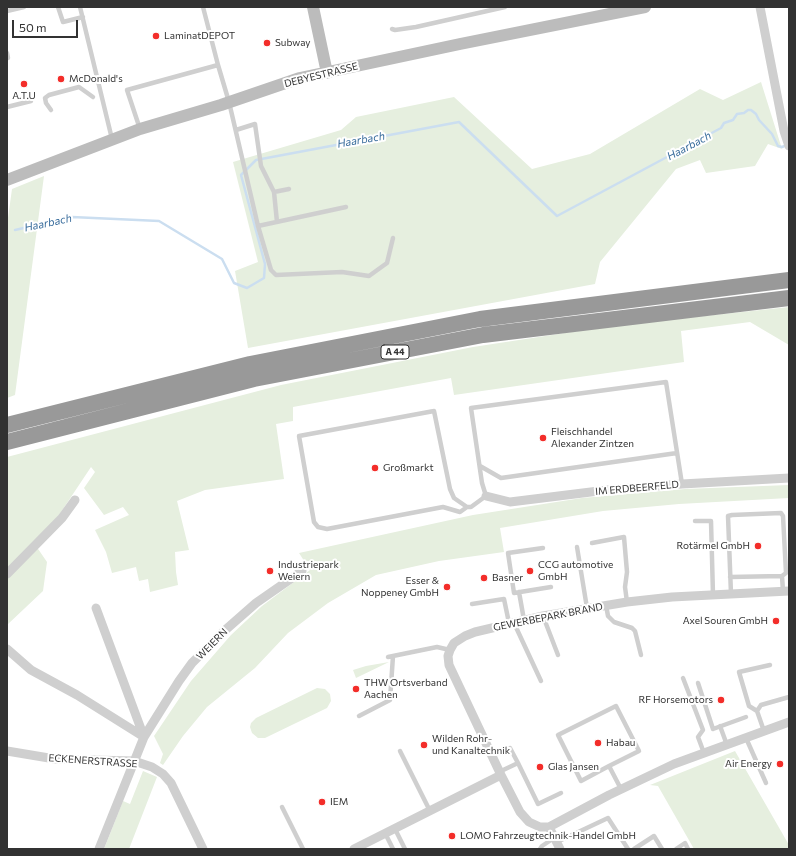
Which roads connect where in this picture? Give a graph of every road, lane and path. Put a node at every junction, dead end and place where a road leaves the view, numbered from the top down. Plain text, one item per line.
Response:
1 (24, 7) edge
2 (58, 7) edge
3 (80, 7) edge
4 (203, 7) edge
5 (313, 7) edge
6 (505, 7) edge
7 (645, 7) edge
8 (760, 7) edge
9 (7, 11) edge
10 (83, 17) junction
11 (392, 29) dead end
12 (218, 65) junction
13 (327, 73) junction
14 (93, 97) dead end
15 (31, 101) dead end
16 (229, 102) junction
17 (7, 107) edge
18 (51, 110) dead end
19 (140, 129) junction
20 (236, 130) junction
21 (112, 139) junction
22 (788, 143) edge
23 (7, 180) edge
24 (289, 189) dead end
25 (274, 192) junction
26 (346, 207) dead end
27 (277, 222) junction
28 (258, 226) junction
29 (393, 238) dead end
30 (789, 280) edge
31 (789, 298) edge
32 (7, 425) edge
33 (7, 442) edge
34 (677, 453) junction
35 (480, 466) junction
36 (789, 478) edge
37 (682, 484) junction
38 (486, 496) junction
39 (75, 500) dead end
40 (467, 508) junction
41 (695, 521) dead end
42 (592, 543) dead end
43 (578, 547) dead end
44 (543, 548) dead end
45 (302, 571) dead end
46 (7, 574) edge
47 (782, 576) junction
48 (730, 578) junction
49 (551, 586) dead end
50 (786, 591) edge
51 (519, 592) junction
52 (731, 594) junction
53 (714, 595) junction
54 (627, 602) junction
55 (472, 604) dead end
56 (606, 605) junction
57 (96, 608) dead end
58 (588, 608) junction
59 (543, 616) junction
60 (524, 620) junction
61 (511, 623) junction
62 (7, 649) edge
63 (450, 650) junction
64 (558, 655) dead end
65 (641, 655) dead end
66 (770, 665) dead end
67 (683, 678) dead end
68 (541, 681) dead end
69 (698, 683) dead end
70 (789, 697) edge
71 (757, 711) junction
72 (359, 716) dead end
73 (746, 717) dead end
74 (789, 722) edge
75 (720, 726) junction
76 (764, 731) junction
77 (144, 737) junction
78 (746, 738) junction
79 (727, 745) junction
80 (510, 748) dead end
81 (400, 751) dead end
82 (7, 752) edge
83 (704, 753) junction
84 (134, 761) junction
85 (518, 763) junction
86 (609, 766) junction
87 (500, 773) junction
88 (766, 783) dead end
89 (621, 789) junction
90 (561, 793) dead end
91 (282, 807) dead end
92 (430, 811) junction
93 (549, 827) junction
94 (394, 829) junction
95 (385, 833) junction
96 (557, 843) edge
97 (99, 849) edge
98 (203, 849) edge
99 (303, 849) edge
100 (354, 849) edge
101 (393, 849) edge
102 (405, 849) edge
103 (540, 849) edge
104 (628, 849) edge
105 (634, 849) edge
106 (662, 849) edge
107 (676, 849) edge
108 (688, 849) edge

1 - 9 lane
2 - 10 lane
3 - 10 lane
4 - 12 lane
5 - 13 main road
6 - 11 lane
7 - 13 main road, DEBYESTRASSE
8 - 22 street
10 - 21 lane
12 - 16 lane
12 - 19 lane
13 - 16 main road, DEBYESTRASSE
14 - 18 lane
15 - 17 lane
16 - 19 main road, DEBYESTRASSE
16 - 20 lane
19 - 21 main road, DEBYESTRASSE
20 - 25 lane
20 - 28 lane
21 - 23 main road, DEBYESTRASSE
24 - 25 lane
25 - 27 lane
26 - 27 lane
27 - 28 lane
28 - 29 lane
30 - 32 highway, A 44
31 - 33 highway, A 44
34 - 35 lane
34 - 35 lane
34 - 37 lane
35 - 38 lane
36 - 37 street, IM ERDBEERFELD
37 - 38 street, IM ERDBEERFELD
38 - 40 lane
39 - 46 street
40 - 40 lane
41 - 53 lane
42 - 54 lane
43 - 58 lane
44 - 51 lane
45 - 77 street, WEIERN
47 - 48 lane
47 - 48 lane
47 - 50 lane
48 - 52 lane
49 - 51 lane
50 - 52 street, GEWERBEPARK BRAND
51 - 60 lane
52 - 53 street, GEWERBEPARK BRAND
53 - 54 street, GEWERBEPARK BRAND
54 - 56 street, GEWERBEPARK BRAND
55 - 61 lane
56 - 58 street, GEWERBEPARK BRAND
56 - 65 lane
57 - 77 street
58 - 59 street, GEWERBEPARK BRAND
59 - 60 street, GEWERBEPARK BRAND
59 - 64 lane
60 - 61 street, GEWERBEPARK BRAND
61 - 63 street, GEWERBEPARK BRAND
61 - 68 lane
62 - 77 street
63 - 72 lane
63 - 87 street
66 - 71 lane
67 - 83 lane
69 - 75 lane
70 - 71 lane
71 - 76 lane
73 - 75 lane
74 - 76 street
75 - 79 lane
76 - 78 street
77 - 84 street, WEIERN
78 - 79 street
78 - 88 lane
79 - 83 street
80 - 85 lane
81 - 92 lane
82 - 84 street, ECKENERSTRASSE
83 - 89 street
84 - 97 street, WEIERN
84 - 98 street, ECKENERSTRASSE
85 - 87 lane
85 - 90 lane
86 - 86 lane
86 - 89 lane
87 - 92 street
87 - 93 street
89 - 93 street
91 - 99 lane
92 - 94 street
93 - 96 street
94 - 95 street
94 - 102 lane
95 - 100 street
95 - 101 lane
96 - 103 lane
96 - 104 lane
105 - 106 lane
107 - 108 lane

